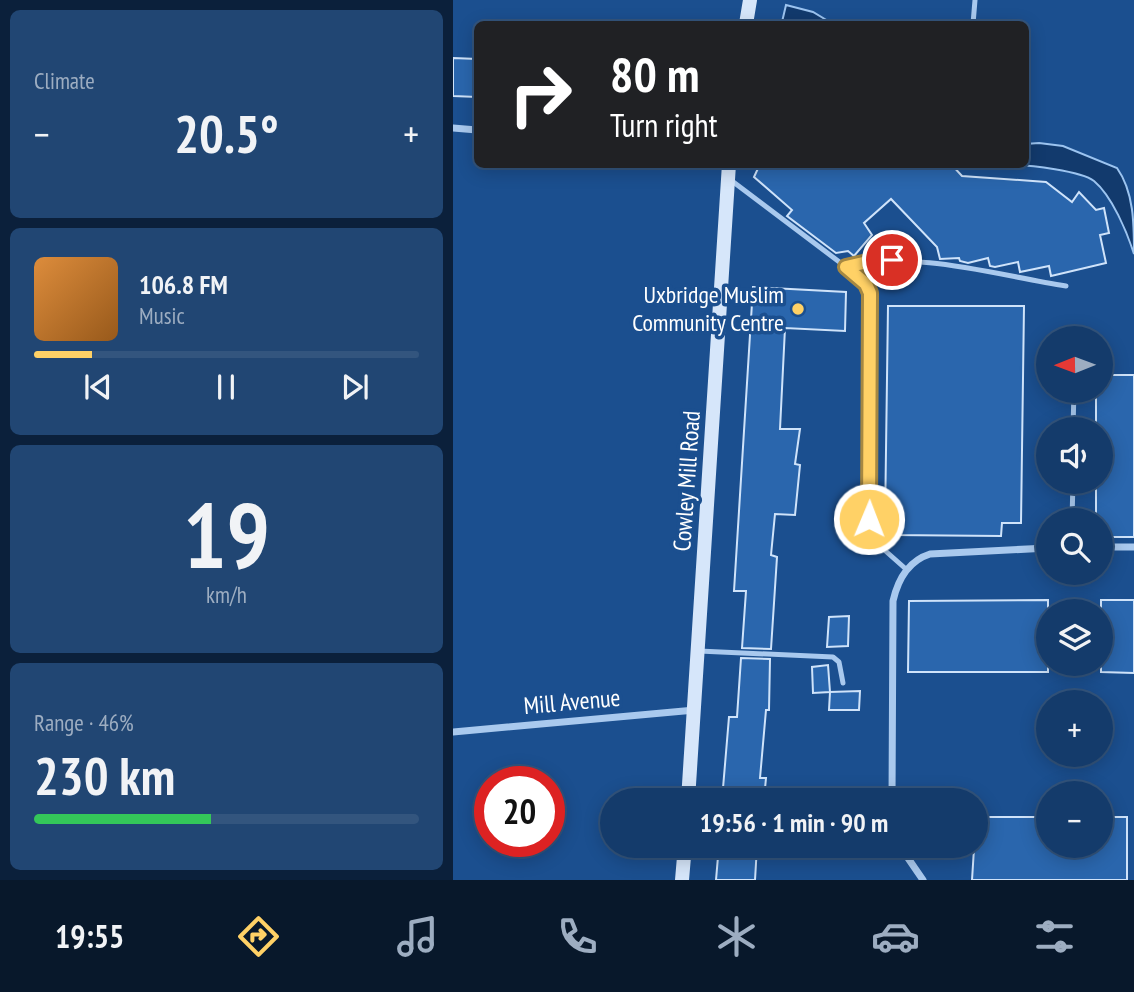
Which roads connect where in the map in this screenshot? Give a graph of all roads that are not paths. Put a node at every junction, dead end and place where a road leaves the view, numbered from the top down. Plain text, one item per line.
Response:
1 (750, 0) edge
2 (975, 0) edge
3 (746, 21) edge
4 (973, 21) edge
5 (453, 128) edge
6 (474, 130) edge
7 (729, 172) edge
8 (846, 267) junction
9 (1066, 286) dead end
10 (1113, 547) edge
11 (1134, 547) edge
12 (1036, 549) edge
13 (907, 570) junction
14 (699, 651) junction
15 (843, 683) dead end
16 (695, 710) junction
17 (453, 732) edge
18 (690, 788) edge
19 (892, 788) edge
20 (684, 858) edge
21 (908, 858) edge
22 (682, 880) edge
23 (923, 880) edge

1 - 3 street
2 - 4 lane
5 - 6 street
7 - 8 lane
7 - 14 street, Cowley Mill Road
8 - 9 lane
8 - 13 lane
10 - 11 street
12 - 13 street
13 - 19 street
14 - 15 lane
14 - 16 street, Cowley Mill Road
16 - 17 street, Mill Avenue
16 - 18 street, Cowley Mill Road
20 - 22 street
21 - 23 street

